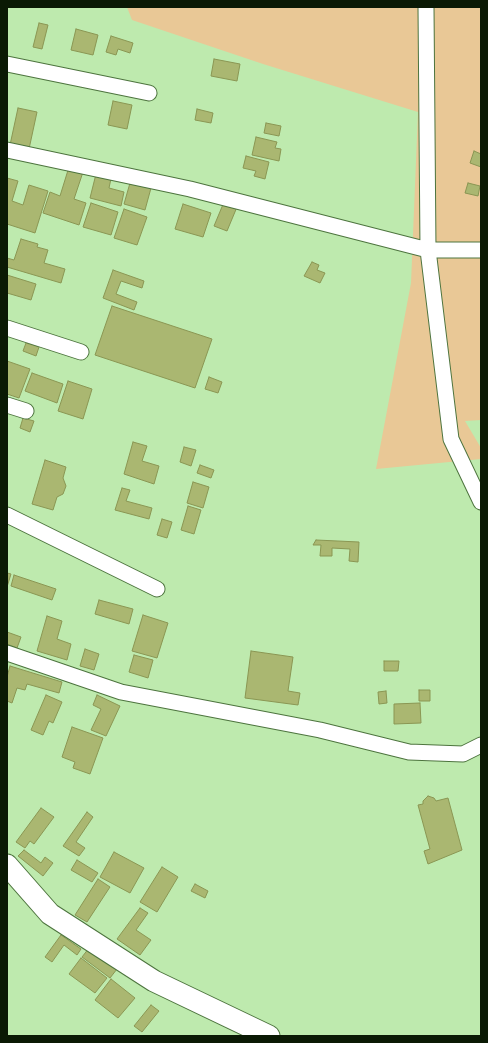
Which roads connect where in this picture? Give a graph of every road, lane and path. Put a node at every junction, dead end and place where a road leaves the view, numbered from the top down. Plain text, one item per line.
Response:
1 (426, 7) edge
2 (7, 64) edge
3 (149, 93) dead end
4 (7, 150) edge
5 (428, 250) junction
6 (481, 250) edge
7 (7, 328) edge
8 (81, 352) dead end
9 (7, 405) edge
10 (26, 411) dead end
11 (481, 502) edge
12 (7, 515) edge
13 (157, 589) dead end
14 (7, 653) edge
15 (481, 745) edge
16 (7, 865) edge
17 (269, 1036) edge

1 - 5 street
2 - 3 street
4 - 5 street
5 - 6 street
5 - 11 street
7 - 8 street
9 - 10 street
12 - 13 street
14 - 15 street
16 - 17 street

